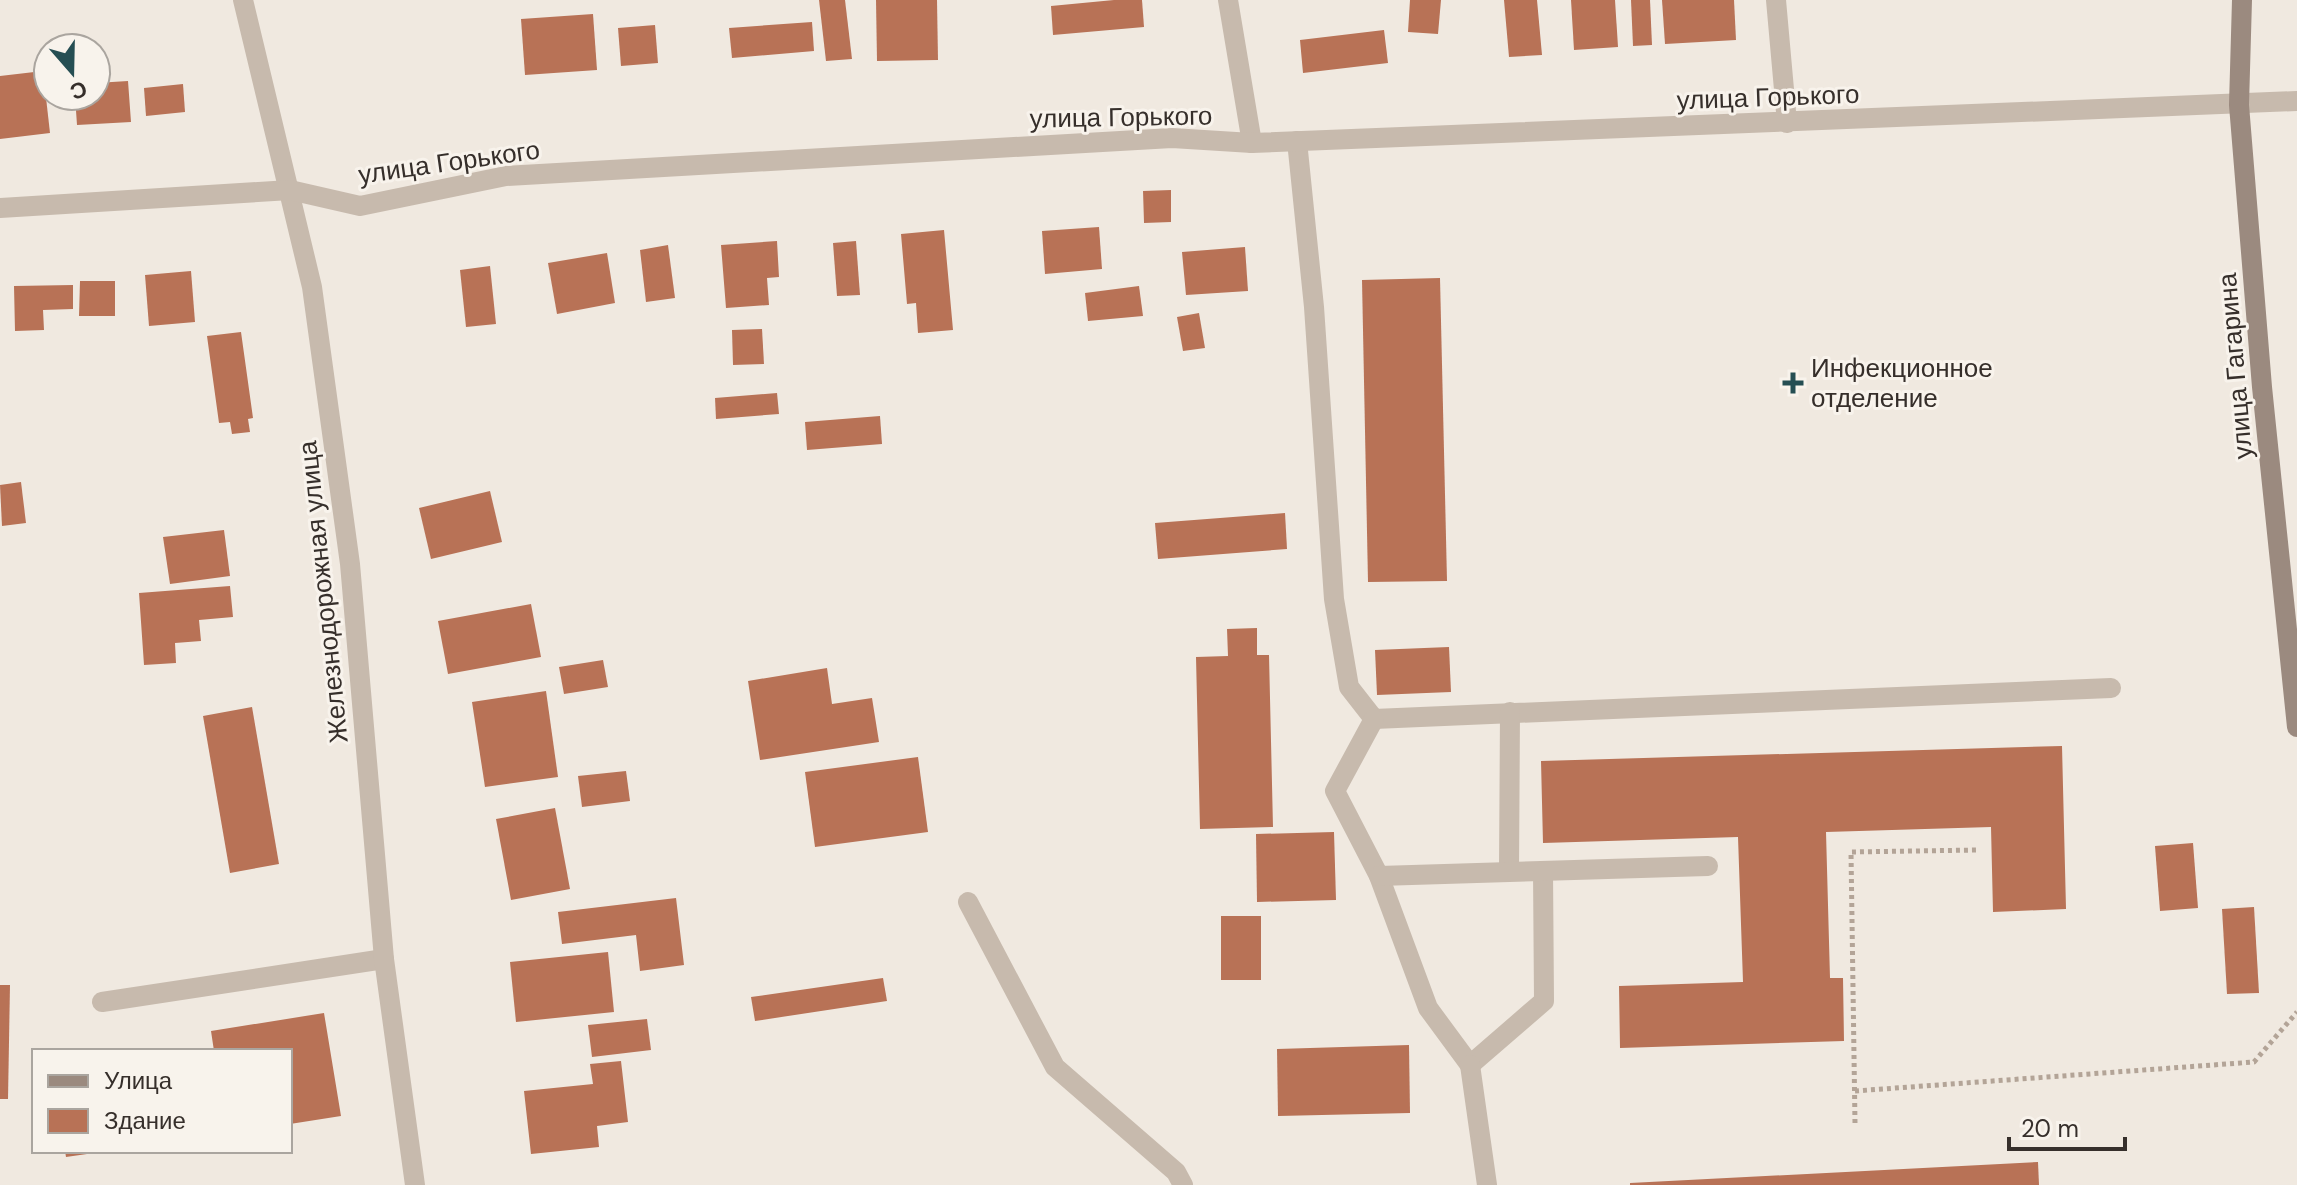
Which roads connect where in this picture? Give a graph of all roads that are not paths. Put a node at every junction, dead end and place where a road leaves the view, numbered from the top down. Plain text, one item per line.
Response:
1 (243, 0) edge
2 (1228, 0) edge
3 (1776, 0) edge
4 (2242, 0) edge
5 (2297, 101) edge
6 (2239, 105) junction
7 (1787, 123) junction
8 (1297, 141) junction
9 (1252, 143) junction
10 (290, 190) junction
11 (0, 208) edge
12 (2111, 688) dead end
13 (1510, 712) junction
14 (1374, 719) junction
15 (2297, 727) edge
16 (1708, 866) dead end
17 (1509, 871) junction
18 (1543, 871) junction
19 (1379, 876) junction
20 (968, 902) dead end
21 (384, 959) junction
22 (102, 1002) dead end
23 (1470, 1065) junction
24 (415, 1185) edge
25 (1183, 1185) edge
26 (1487, 1185) edge

1 - 10 street, Железнодорожная улица
2 - 9 street
3 - 7 street
4 - 6 street, улица Гагарина
5 - 6 street, улица Горького
6 - 7 street, улица Горького
6 - 15 street, улица Гагарина
7 - 8 street, улица Горького
8 - 9 street, улица Горького
8 - 14 street
9 - 10 street, улица Горького
10 - 11 street, улица Горького
10 - 21 street, Железнодорожная улица
12 - 13 street
13 - 14 street
13 - 17 street
14 - 19 street
16 - 18 street
17 - 18 street
17 - 19 street
18 - 23 street
19 - 23 street
20 - 25 street
21 - 22 street
21 - 24 street, Железнодорожная улица
23 - 26 street

